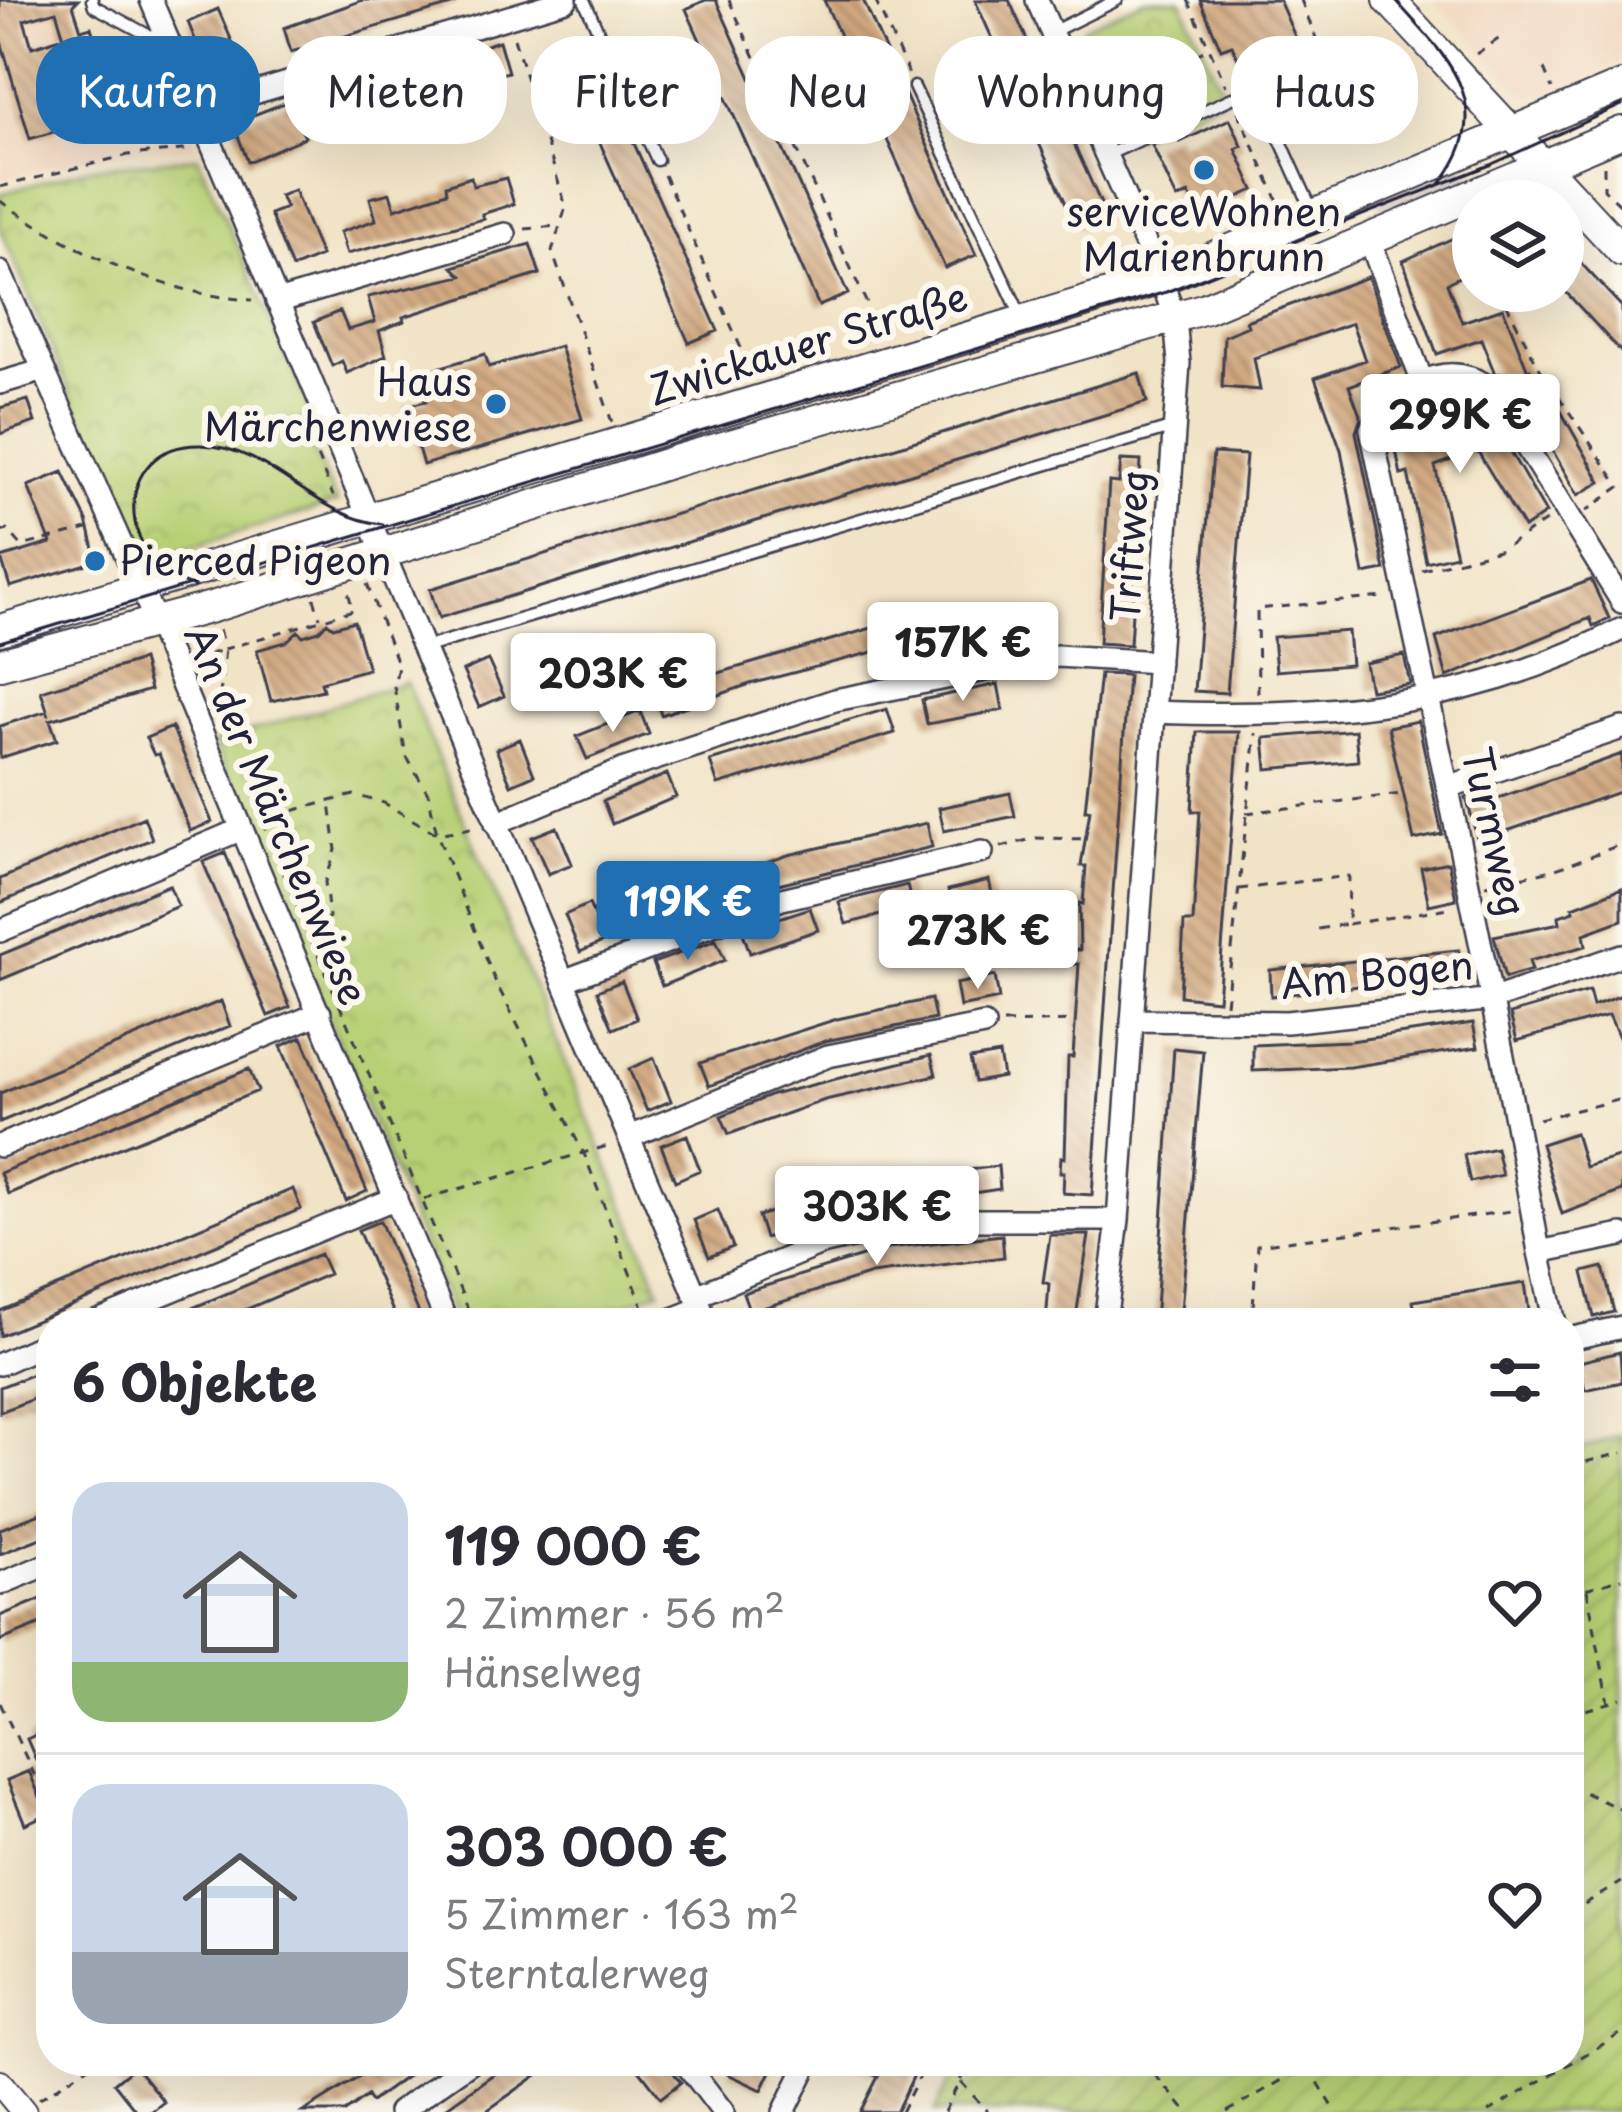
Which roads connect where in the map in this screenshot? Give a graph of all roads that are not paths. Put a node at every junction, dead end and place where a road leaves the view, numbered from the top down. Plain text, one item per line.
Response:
1 (92, 0) edge
2 (152, 0) edge
3 (566, 0) edge
4 (584, 0) edge
5 (1037, 0) edge
6 (1117, 0) edge
7 (1389, 0) edge
8 (1052, 32) junction
9 (166, 36) joint
10 (914, 86) road end
11 (1622, 86) edge
12 (260, 91) edge
13 (1231, 98) edge
14 (1512, 133) junction
15 (211, 144) edge
16 (1276, 144) edge
17 (1617, 145) edge
18 (1107, 155) junction
19 (657, 160) road end
20 (1544, 169) junction
21 (1302, 221) junction
22 (506, 234) road end
23 (1371, 243) junction
24 (1622, 251) edge
25 (0, 272) edge
26 (1161, 279) junction
27 (278, 302) junction
28 (1175, 318) junction
29 (1023, 321) junction
30 (41, 371) junction
31 (1422, 380) junction
32 (0, 383) edge
33 (1174, 427) junction
34 (367, 516) junction
35 (363, 567) junction
36 (140, 588) junction
37 (1622, 602) edge
38 (167, 620) junction
39 (1622, 629) edge
40 (0, 630) edge
41 (423, 648) junction
42 (1158, 662) junction
43 (0, 664) edge
44 (1425, 698) junction
45 (1154, 712) junction
46 (1622, 728) edge
47 (1448, 787) junction
48 (496, 824) junction
49 (253, 828) junction
50 (982, 852) road end
51 (0, 931) edge
52 (1622, 955) edge
53 (563, 981) junction
54 (1494, 999) junction
55 (320, 1012) junction
56 (1132, 1020) junction
57 (984, 1025) road end
58 (629, 1138) junction
59 (0, 1146) edge
60 (396, 1198) junction
61 (1118, 1220) junction
62 (1622, 1235) edge
63 (1539, 1252) junction
64 (129, 1308) edge
65 (441, 1308) edge
66 (701, 1308) edge
67 (703, 1308) edge
68 (1107, 1308) edge
69 (1552, 1308) edge
70 (1622, 1328) edge
71 (1584, 1336) edge
72 (36, 1348) edge
73 (0, 1364) edge
74 (36, 1569) edge
75 (0, 1584) edge
76 (451, 2076) edge
77 (695, 2076) edge
78 (802, 2076) edge
79 (0, 2083) edge
80 (23, 2111) edge
81 (399, 2112) edge
82 (723, 2112) edge
83 (784, 2112) edge

1 - 9 lane
2 - 9 street
3 - 12 street
4 - 19 lane
5 - 8 street, Triftweg
6 - 8 lane
7 - 14 main road
8 - 18 street, Triftweg
10 - 29 lane
11 - 14 main road, Zwickauer Straße
13 - 18 lane
14 - 20 main road
14 - 21 main road, Zwickauer Straße
15 - 27 street
16 - 21 lane
17 - 20 main road, Zwickauer Straße
18 - 26 street, Triftweg
20 - 23 main road, Zwickauer Straße
20 - 24 main road
21 - 26 main road, Zwickauer Straße
22 - 27 street
23 - 28 main road, Zwickauer Straße
23 - 31 street
25 - 30 street, An der Märchenwiese
26 - 28 street, Triftweg
26 - 29 main road, Zwickauer Straße
27 - 34 street
28 - 33 street, Triftweg
28 - 35 main road, Zwickauer Straße
29 - 34 main road, Zwickauer Straße
30 - 32 street
30 - 36 street, An der Märchenwiese
31 - 37 street
31 - 44 street, Turmweg
33 - 41 lane
33 - 42 street, Triftweg
34 - 35 street
34 - 36 main road, Zwickauer Straße
35 - 38 main road, Zwickauer Straße
35 - 41 street
36 - 38 street, An der Märchenwiese
36 - 40 main road, Zwickauer Straße
38 - 43 main road, Zwickauer Straße
38 - 49 street, An der Märchenwiese
39 - 44 street
41 - 48 street
42 - 45 street, Triftweg
42 - 48 street
44 - 45 street
44 - 47 street, Turmweg
45 - 56 street, Triftweg
46 - 47 street
47 - 54 street, Turmweg
48 - 53 street
49 - 51 street
49 - 55 street, An der Märchenwiese
50 - 53 street
52 - 54 street, Am Bogen
53 - 58 street
54 - 56 street, Am Bogen
54 - 63 street, Turmweg
55 - 59 street
55 - 60 street, An der Märchenwiese
56 - 61 street, Triftweg
57 - 58 street
58 - 66 street
60 - 64 street
60 - 65 street, An der Märchenwiese
61 - 67 street
61 - 68 street, Triftweg
62 - 63 street
63 - 69 street, Turmweg
70 - 71 street
72 - 73 street
74 - 75 street
76 - 81 street
77 - 82 street
78 - 83 street
79 - 80 street

